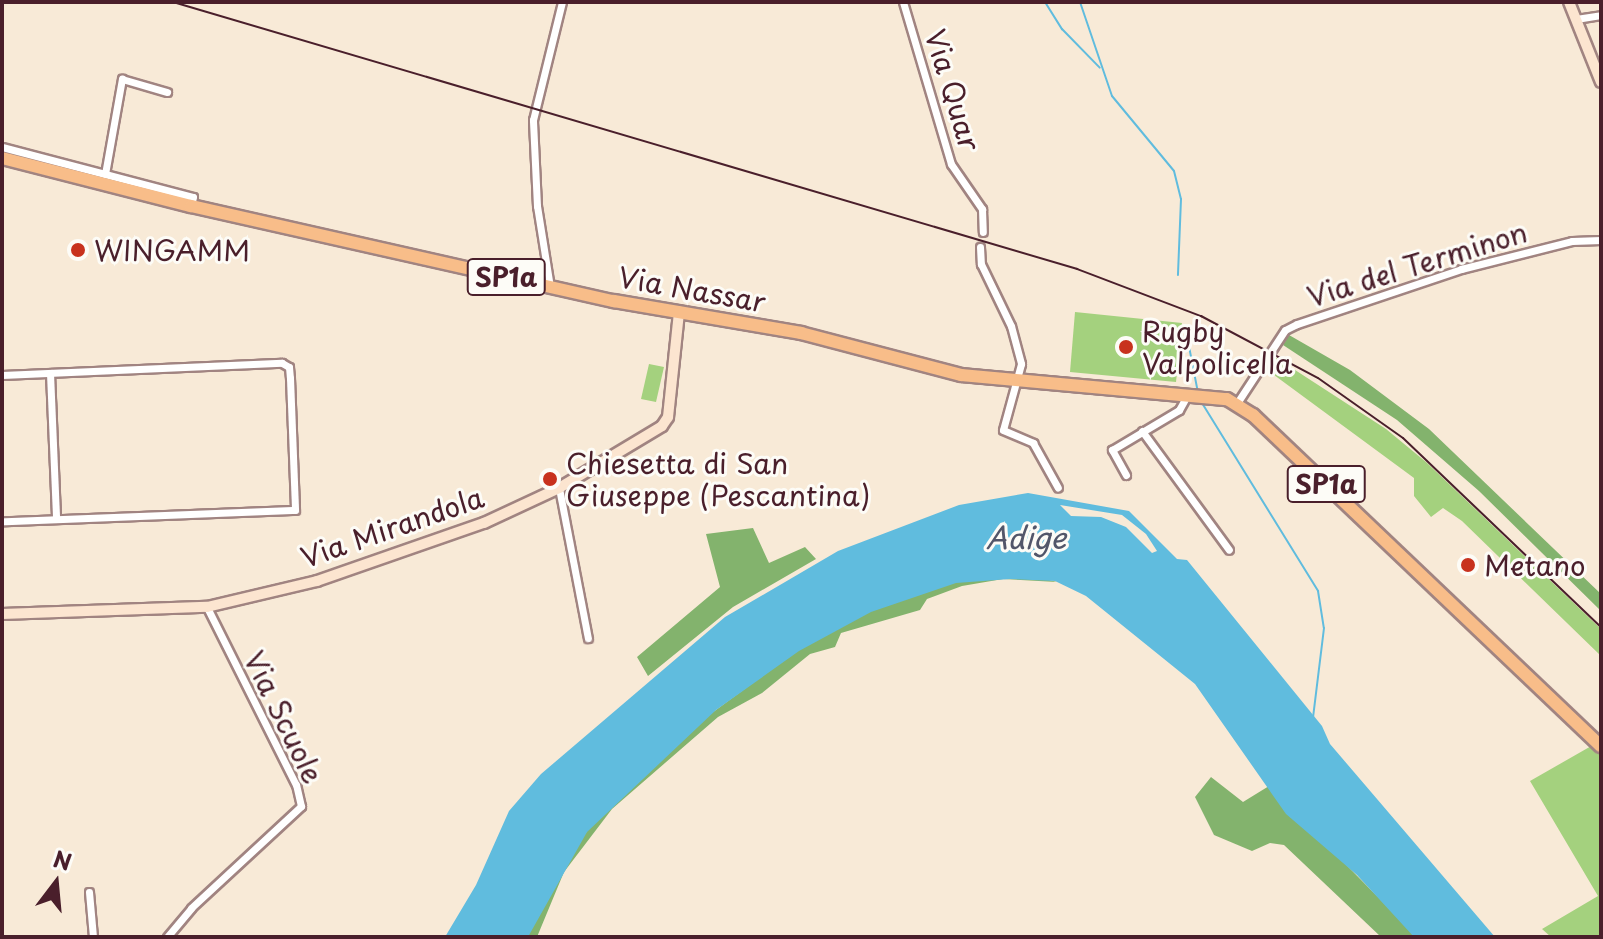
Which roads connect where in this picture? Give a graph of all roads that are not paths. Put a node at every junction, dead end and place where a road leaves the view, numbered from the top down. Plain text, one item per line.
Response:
1 (562, 2) edge
2 (903, 2) edge
3 (1569, 2) edge
4 (1601, 15) edge
5 (1576, 19) junction
6 (1601, 81) edge
7 (167, 92) dead end
8 (2, 147) edge
9 (9, 156) edge
10 (105, 174) junction
11 (191, 206) junction
12 (983, 232) tunnel mouth
13 (1601, 240) edge
14 (980, 247) tunnel mouth
15 (550, 287) junction
16 (679, 312) junction
17 (50, 373) junction
18 (2, 375) edge
19 (1014, 377) junction
20 (1192, 392) junction
21 (1237, 403) junction
22 (1142, 431) junction
23 (1126, 475) dead end
24 (559, 488) junction
25 (1058, 488) dead end
26 (56, 519) junction
27 (2, 521) edge
28 (1229, 550) dead end
29 (207, 607) junction
30 (2, 614) edge
31 (588, 638) dead end
32 (1601, 746) edge
33 (89, 892) dead end
34 (93, 937) edge
35 (167, 937) edge

1 - 15 street
2 - 12 street, Via Quar
3 - 5 street
4 - 5 street
5 - 6 street
7 - 10 street
8 - 9 street, Via Nassar
9 - 10 street, Via Nassar
9 - 11 main road, Via Nassar / SP1a
10 - 11 street, Via Nassar
11 - 15 main road, Via Nassar / SP1a
13 - 21 street, Via del Terminon
14 - 19 street
15 - 16 main road, Via Nassar / SP1a
16 - 19 main road, Via Nassar / SP1a
16 - 24 street, Via Mirandola
17 - 18 street
17 - 26 street
17 - 26 street
19 - 20 main road, Via Nassar / SP1a
19 - 25 street
20 - 21 main road, Via Nassar / SP1a
20 - 22 street
21 - 32 main road, Via Nassar / SP1a
22 - 23 street
22 - 28 street
24 - 29 street, Via Mirandola
24 - 31 street
26 - 27 street
29 - 30 street, Via Mirandola
29 - 35 street, Via Scuole
33 - 34 street

